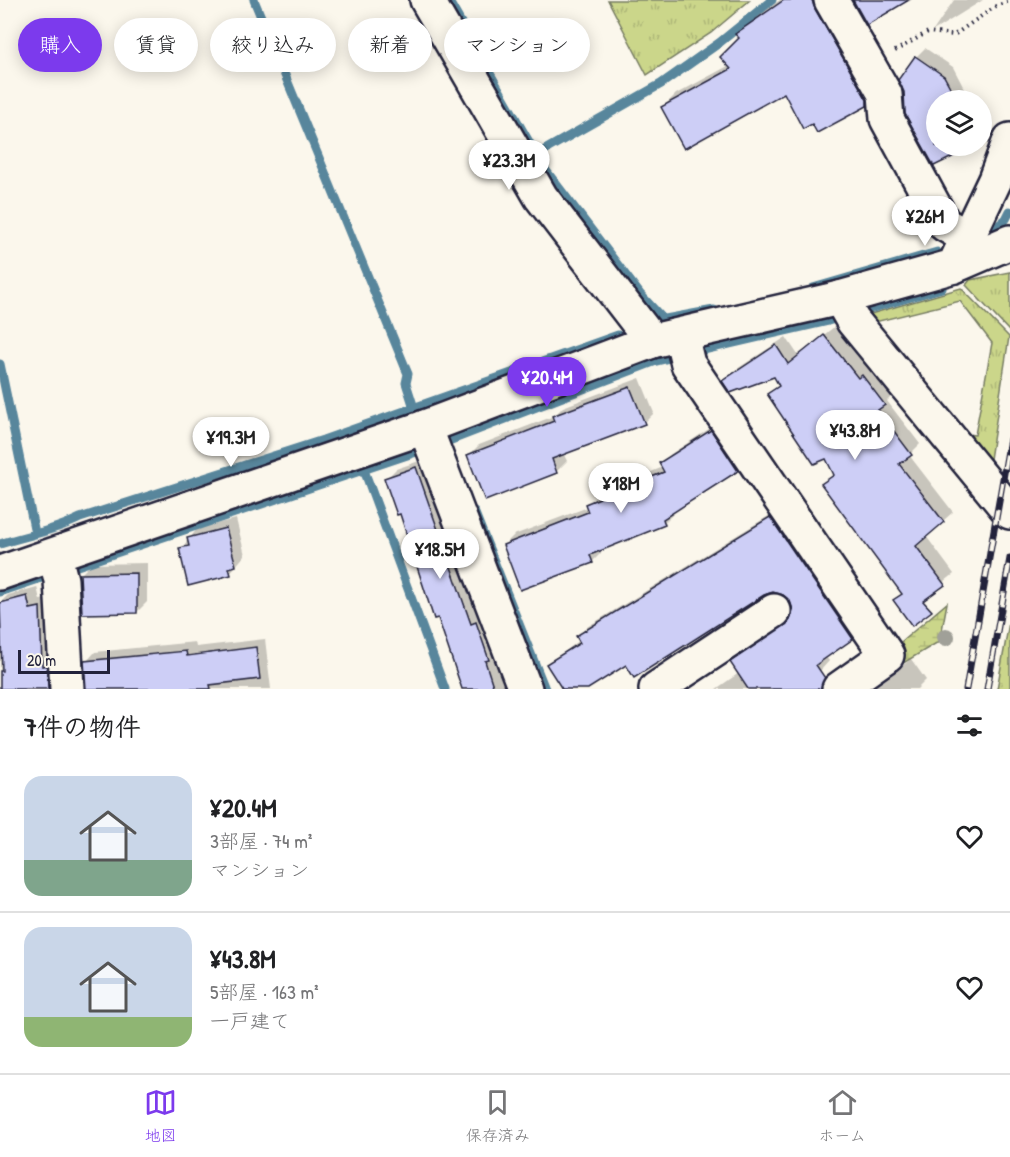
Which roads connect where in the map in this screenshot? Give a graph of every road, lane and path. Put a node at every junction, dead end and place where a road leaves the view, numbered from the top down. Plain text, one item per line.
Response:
1 (427, 0) edge
2 (831, 0) edge
3 (1010, 2) edge
4 (882, 89) junction
5 (1010, 140) edge
6 (1010, 242) edge
7 (961, 252) junction
8 (846, 309) junction
9 (676, 346) junction
10 (430, 441) junction
11 (1010, 512) edge
12 (58, 567) junction
13 (0, 573) edge
14 (774, 611) dead end
15 (67, 689) edge
16 (525, 689) edge
17 (656, 689) edge
18 (839, 689) edge

1 - 9 street
2 - 4 street
3 - 4 path
4 - 7 street
5 - 7 street
6 - 7 street
7 - 8 street
8 - 9 street
8 - 11 street
9 - 10 street
9 - 18 street
10 - 12 street
10 - 16 street
12 - 13 street
12 - 15 street
14 - 17 street

